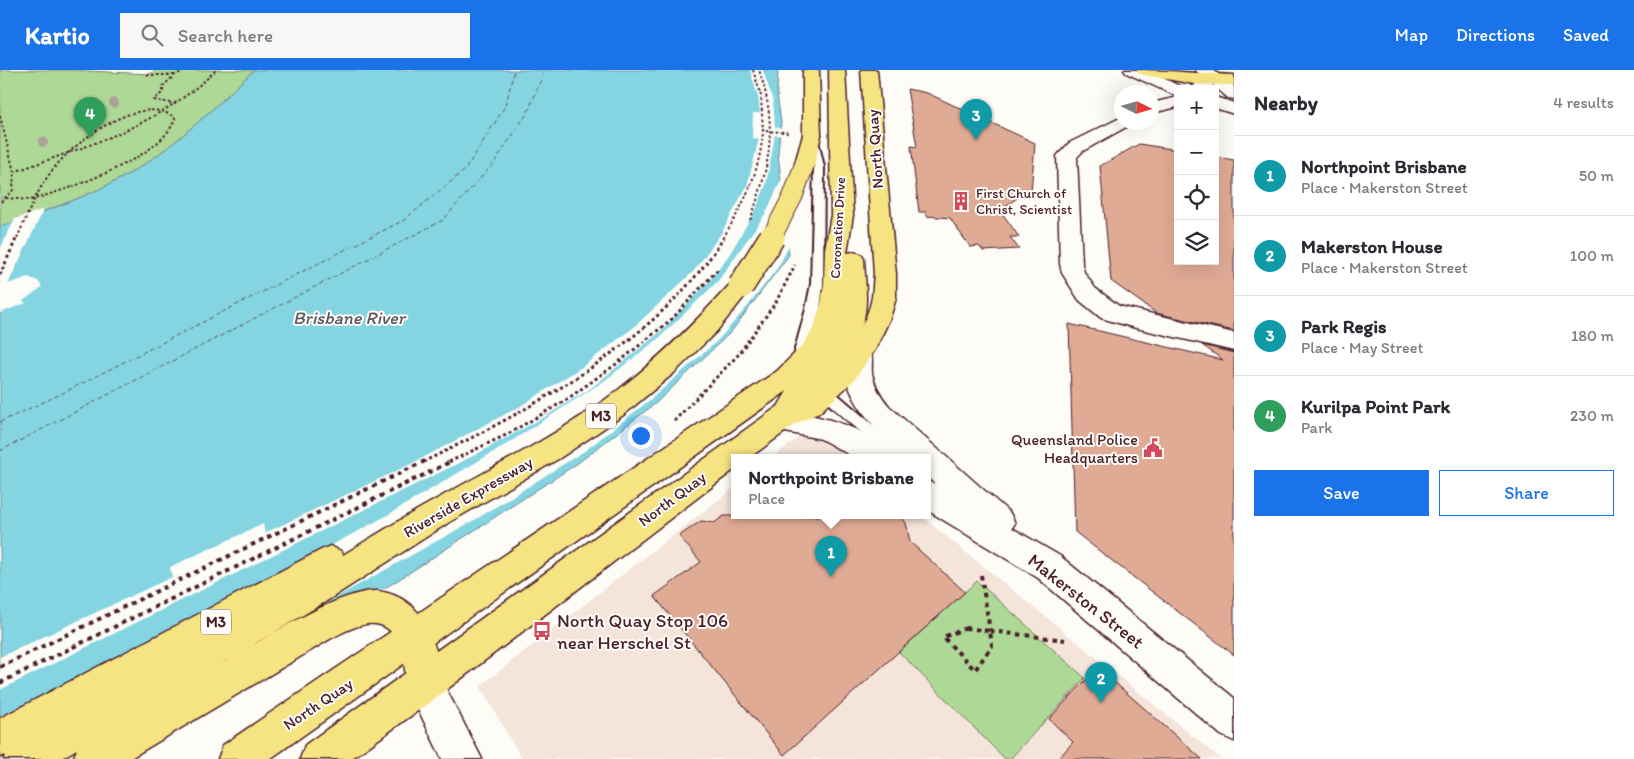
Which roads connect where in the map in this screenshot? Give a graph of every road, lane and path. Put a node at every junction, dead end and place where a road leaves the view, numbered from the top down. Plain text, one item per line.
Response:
1 (186, 70) edge
2 (216, 70) edge
3 (753, 70) edge
4 (759, 70) edge
5 (811, 70) edge
6 (837, 70) edge
7 (869, 70) edge
8 (1132, 70) edge
9 (1144, 70) edge
10 (147, 75) dead end
11 (175, 76) junction
12 (1207, 80) edge
13 (1234, 80) edge
14 (1171, 87) edge
15 (1234, 94) edge
16 (1159, 96) edge
17 (1174, 103) edge
18 (1219, 103) edge
19 (176, 104) junction
20 (1159, 106) edge
21 (1234, 108) edge
22 (0, 116) edge
23 (1114, 126) edge
24 (763, 131) junction
25 (770, 131) junction
26 (786, 132) dead end
27 (812, 135) junction
28 (14, 172) junction
29 (6, 198) junction
30 (0, 203) edge
31 (748, 223) dead end
32 (719, 268) dead end
33 (0, 275) edge
34 (1234, 342) edge
35 (860, 355) junction
36 (813, 372) junction
37 (784, 418) junction
38 (735, 454) edge
39 (871, 454) edge
40 (896, 454) edge
41 (921, 454) edge
42 (731, 457) edge
43 (931, 463) edge
44 (933, 496) edge
45 (436, 514) junction
46 (1049, 567) junction
47 (981, 575) dead end
48 (408, 627) junction
49 (990, 630) junction
50 (1065, 640) dead end
51 (0, 667) edge
52 (0, 683) edge
53 (424, 684) junction
54 (1234, 722) edge
55 (0, 738) edge
56 (23, 759) edge
57 (92, 759) edge
58 (237, 759) edge
59 (318, 759) edge
60 (463, 759) edge

1 - 11 path
2 - 19 path
3 - 24 path
4 - 25 path
5 - 27 main road, M3
6 - 36 main road, Coronation Drive
7 - 35 main road, North Quay
8 - 14 street
9 - 12 main road
10 - 11 path
11 - 19 path
12 - 13 main road
12 - 15 street
14 - 16 street
17 - 20 street
18 - 21 street
19 - 28 path
22 - 28 path
23 - 34 street
24 - 25 path
24 - 51 path
25 - 26 path
25 - 31 path
27 - 36 lane
27 - 45 main road, Riverside Expressway / M3, bridge
28 - 29 path
29 - 30 path
29 - 33 path, bridge
32 - 52 path
35 - 36 main road, North Quay
35 - 41 street
36 - 37 main road, North Quay
36 - 40 lane
36 - 48 main road, North Quay
37 - 38 main road, North Quay
37 - 39 street
42 - 53 main road, North Quay
43 - 46 street
44 - 46 street, Makerston Street
45 - 55 main road, M3
45 - 56 main road, Riverside Expressway / M3
46 - 54 street, Makerston Street
47 - 49 path
48 - 53 main road
48 - 57 main road
48 - 58 main road, North Quay
49 - 49 path
49 - 50 path
53 - 59 main road, North Quay
53 - 60 street

